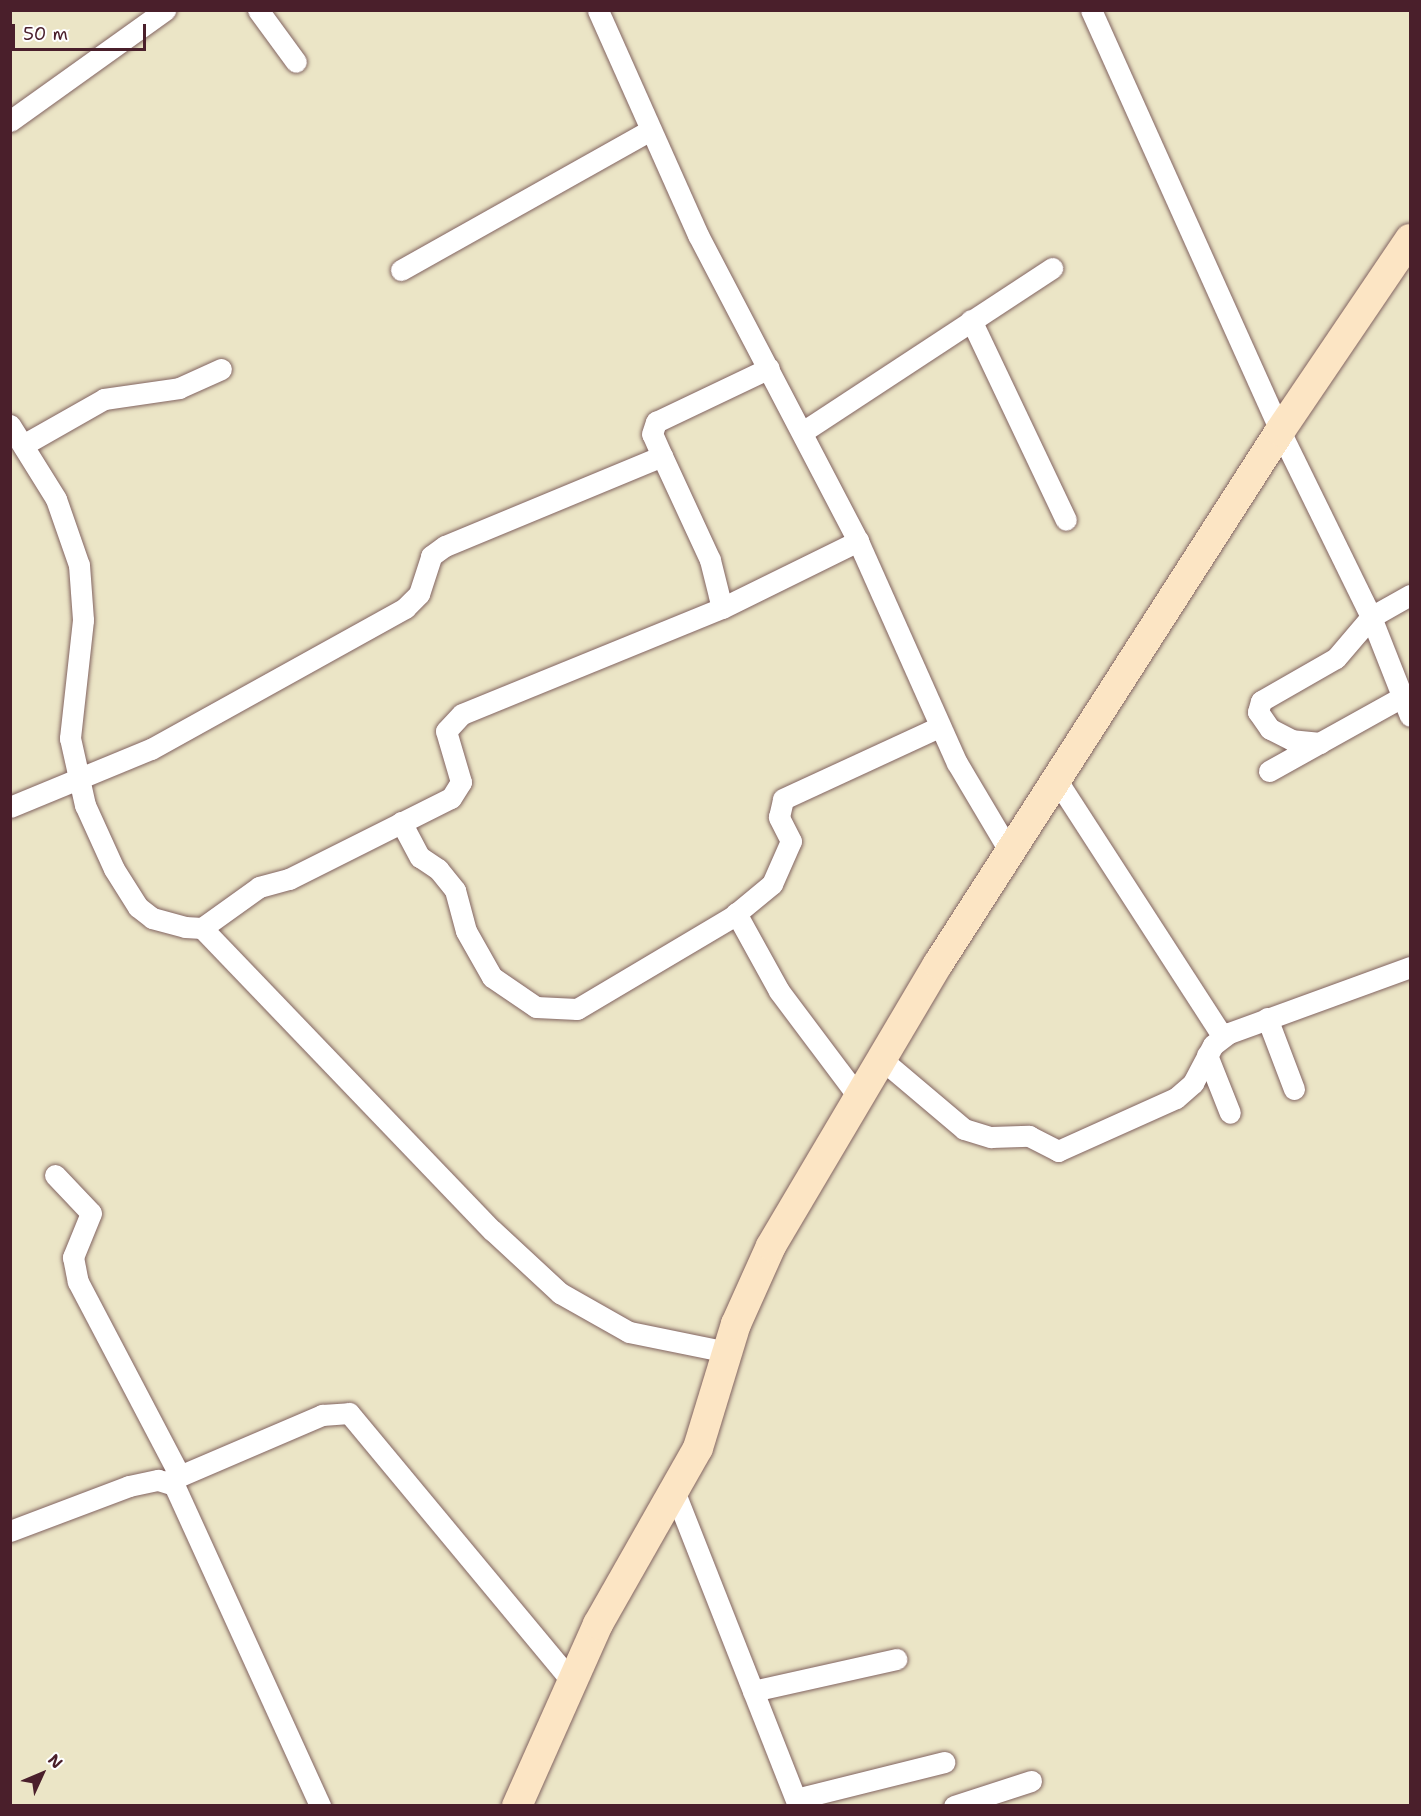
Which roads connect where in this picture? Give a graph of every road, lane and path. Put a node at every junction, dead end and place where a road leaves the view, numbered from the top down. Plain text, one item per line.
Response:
1 (165, 10) edge
2 (258, 10) edge
3 (598, 10) edge
4 (1091, 10) edge
5 (296, 63) dead end
6 (10, 121) edge
7 (649, 131) junction
8 (1410, 239) edge
9 (1052, 268) dead end
10 (401, 270) dead end
11 (971, 320) junction
12 (769, 368) junction
13 (221, 369) dead end
14 (10, 425) edge
15 (1280, 431) junction
16 (804, 432) junction
17 (23, 445) junction
18 (662, 456) junction
19 (1066, 520) dead end
20 (858, 541) junction
21 (1410, 595) edge
22 (722, 608) junction
23 (1371, 617) junction
24 (1402, 697) junction
25 (1410, 716) edge
26 (939, 727) junction
27 (1320, 743) junction
28 (1269, 771) dead end
29 (77, 779) junction
30 (1056, 780) junction
31 (10, 807) edge
32 (401, 822) junction
33 (1011, 854) junction
34 (736, 913) junction
35 (202, 928) junction
36 (1410, 967) edge
37 (1267, 1018) junction
38 (1223, 1037) junction
39 (1207, 1055) junction
40 (880, 1058) junction
41 (1294, 1089) dead end
42 (857, 1095) junction
43 (1230, 1113) dead end
44 (55, 1175) dead end
45 (727, 1353) junction
46 (174, 1479) junction
47 (675, 1493) junction
48 (10, 1531) edge
49 (896, 1659) dead end
50 (571, 1680) junction
51 (753, 1691) junction
52 (944, 1762) dead end
53 (1031, 1781) dead end
54 (797, 1803) edge
55 (320, 1806) edge
56 (517, 1806) edge
57 (954, 1806) edge

1 - 6 street
2 - 5 street
3 - 7 street
4 - 15 street
7 - 10 street
7 - 12 street
8 - 15 main road
9 - 11 street
11 - 16 street
11 - 19 street
12 - 16 street
12 - 18 street
13 - 17 street
14 - 17 street
15 - 23 street
15 - 30 main road
16 - 20 street
17 - 29 street
18 - 22 street
18 - 29 street
20 - 22 street
20 - 26 street
21 - 23 street
22 - 32 street
23 - 24 street
23 - 27 street
24 - 25 street
24 - 27 street
26 - 33 street
26 - 34 street
27 - 28 street
29 - 31 street
29 - 35 street
30 - 33 main road
30 - 38 street
32 - 34 street
32 - 35 street
33 - 40 main road
34 - 42 street
35 - 45 street
36 - 37 street
37 - 38 street
37 - 41 street
38 - 39 street
39 - 40 street
39 - 43 street
40 - 42 main road
42 - 45 main road
44 - 46 street
45 - 47 main road
46 - 48 street
46 - 50 street
46 - 55 street
47 - 50 main road
47 - 51 street
49 - 51 street
50 - 56 main road
51 - 54 street
52 - 54 street
53 - 57 street

